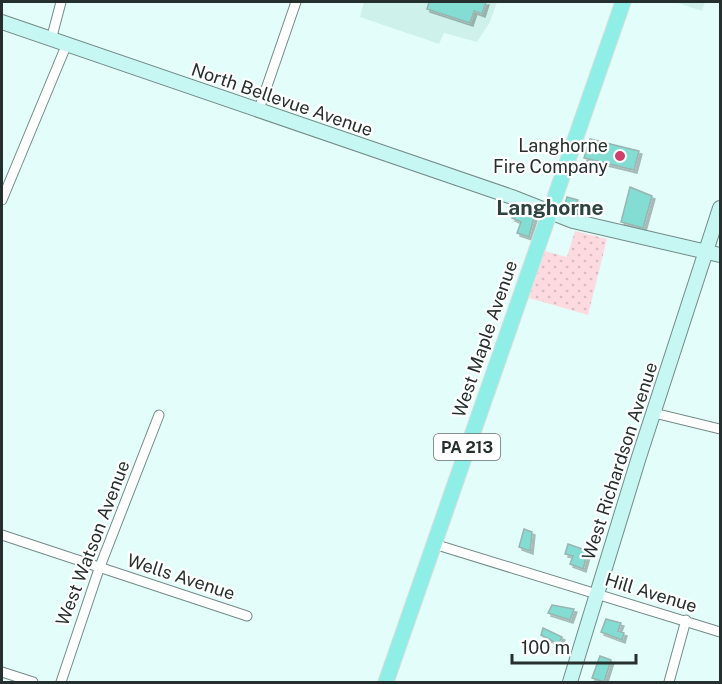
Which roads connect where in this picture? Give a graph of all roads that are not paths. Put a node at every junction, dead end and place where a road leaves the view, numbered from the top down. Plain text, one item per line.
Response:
1 (61, 2) edge
2 (296, 2) edge
3 (623, 2) edge
4 (2, 22) edge
5 (51, 40) junction
6 (66, 46) junction
7 (258, 112) junction
8 (2, 200) edge
9 (720, 208) edge
10 (550, 212) junction
11 (714, 253) edge
12 (654, 413) junction
13 (159, 415) dead end
14 (720, 429) edge
15 (2, 535) edge
16 (434, 544) junction
17 (99, 569) junction
18 (597, 593) junction
19 (247, 616) dead end
20 (686, 620) junction
21 (720, 632) edge
22 (2, 672) edge
23 (33, 682) edge
24 (61, 682) edge
25 (386, 682) edge
26 (570, 682) edge
27 (669, 682) edge

1 - 5 street
2 - 7 street
3 - 10 main road, PA 213
4 - 5 street, North Bellevue Avenue
5 - 6 street, North Bellevue Avenue
6 - 7 street, North Bellevue Avenue
6 - 8 street
7 - 10 street, North Bellevue Avenue
9 - 11 street, West Richardson Avenue
10 - 11 street, North Bellevue Avenue
10 - 16 main road, West Maple Avenue / PA 213
11 - 12 street, West Richardson Avenue
12 - 14 street
12 - 18 street, West Richardson Avenue
13 - 17 street, West Watson Avenue
15 - 17 street, Wells Avenue
16 - 18 street, Hill Avenue
16 - 25 main road, West Maple Avenue / PA 213
17 - 19 street, Wells Avenue
17 - 24 street, West Watson Avenue
18 - 20 street, Hill Avenue
18 - 26 street, West Richardson Avenue
20 - 21 street, Hill Avenue
20 - 27 street
22 - 23 street

